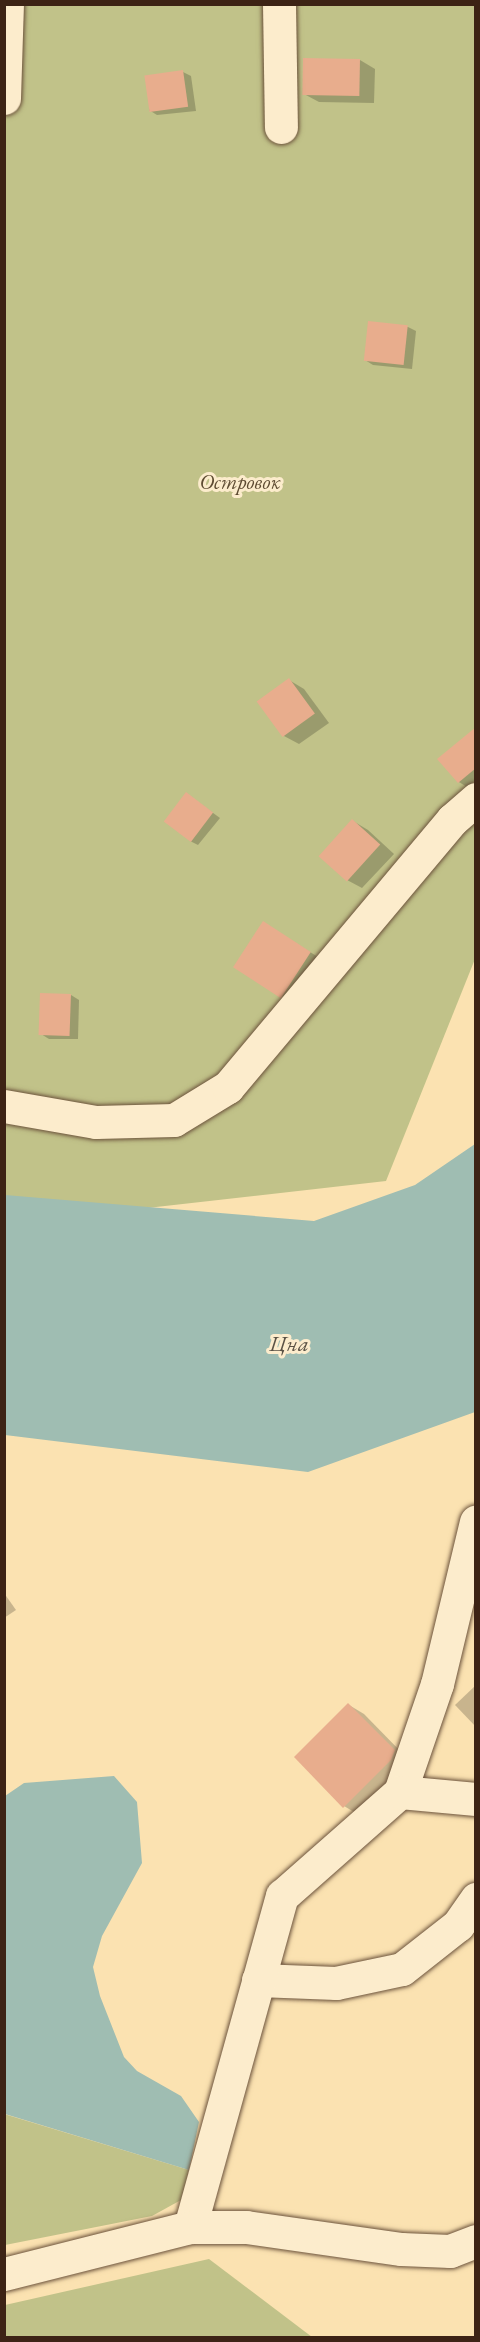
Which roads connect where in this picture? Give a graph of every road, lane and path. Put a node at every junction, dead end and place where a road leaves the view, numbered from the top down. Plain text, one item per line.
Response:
1 (7, 4) edge
2 (279, 4) edge
3 (4, 98) edge
4 (281, 127) dead end
5 (476, 799) edge
6 (4, 1106) edge
7 (476, 1522) edge
8 (400, 1792) junction
9 (476, 1799) edge
10 (476, 1899) edge
11 (258, 1980) junction
12 (190, 2227) junction
13 (476, 2241) edge
14 (4, 2274) edge

1 - 3 street
2 - 4 street
5 - 6 street
7 - 8 street
8 - 9 street
8 - 11 street
10 - 11 street
11 - 12 street
12 - 13 street
12 - 14 street

